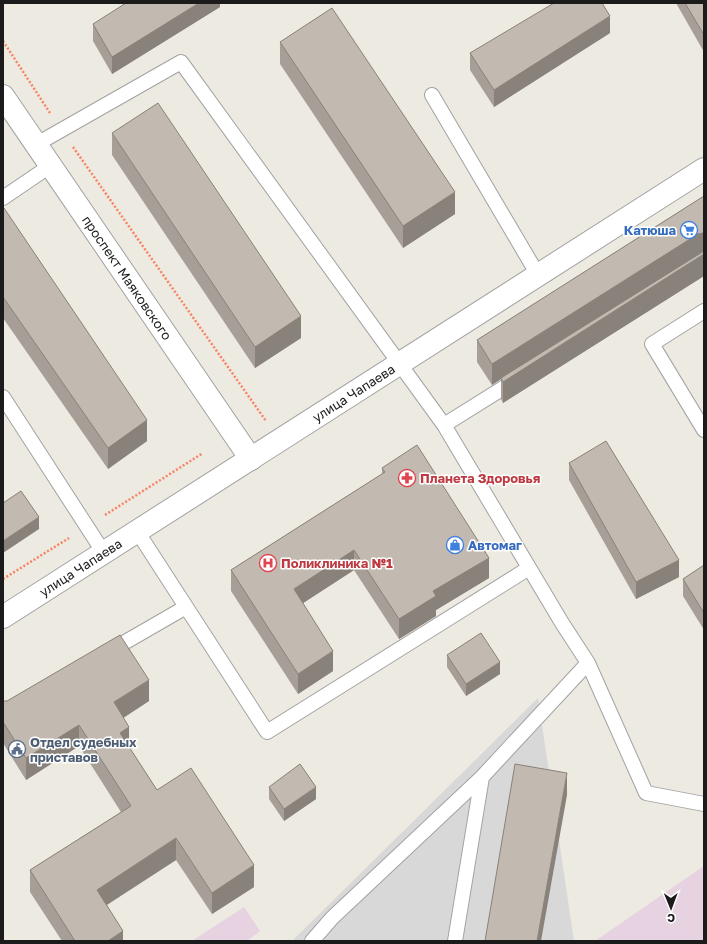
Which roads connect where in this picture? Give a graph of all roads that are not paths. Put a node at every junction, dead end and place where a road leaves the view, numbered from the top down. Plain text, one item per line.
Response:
1 (432, 95) dead end
2 (3, 96) edge
3 (35, 145) junction
4 (50, 166) junction
5 (703, 171) edge
6 (3, 198) edge
7 (538, 275) junction
8 (704, 311) edge
9 (399, 364) junction
10 (530, 371) edge
11 (3, 396) edge
12 (444, 425) junction
13 (704, 430) edge
14 (251, 459) junction
15 (137, 532) junction
16 (104, 553) junction
17 (529, 568) junction
18 (186, 607) junction
19 (3, 617) edge
20 (94, 661) edge
21 (588, 663) junction
22 (482, 777) junction
23 (704, 804) edge
24 (312, 941) edge
25 (455, 941) edge

1 - 7 lane
2 - 3 street, проспект Маяковского
3 - 4 street, проспект Маяковского
3 - 9 lane
4 - 6 lane
4 - 14 street, проспект Маяковского
5 - 7 street, улица Чапаева
7 - 9 street, улица Чапаева
8 - 13 lane
9 - 12 lane
9 - 14 street, улица Чапаева
10 - 12 lane
11 - 16 lane
12 - 17 lane
14 - 15 street, улица Чапаева
15 - 16 street, улица Чапаева
15 - 18 lane
16 - 19 street, улица Чапаева
17 - 18 lane
17 - 21 lane
18 - 20 lane
21 - 22 lane
21 - 23 lane
22 - 24 lane
22 - 25 lane

